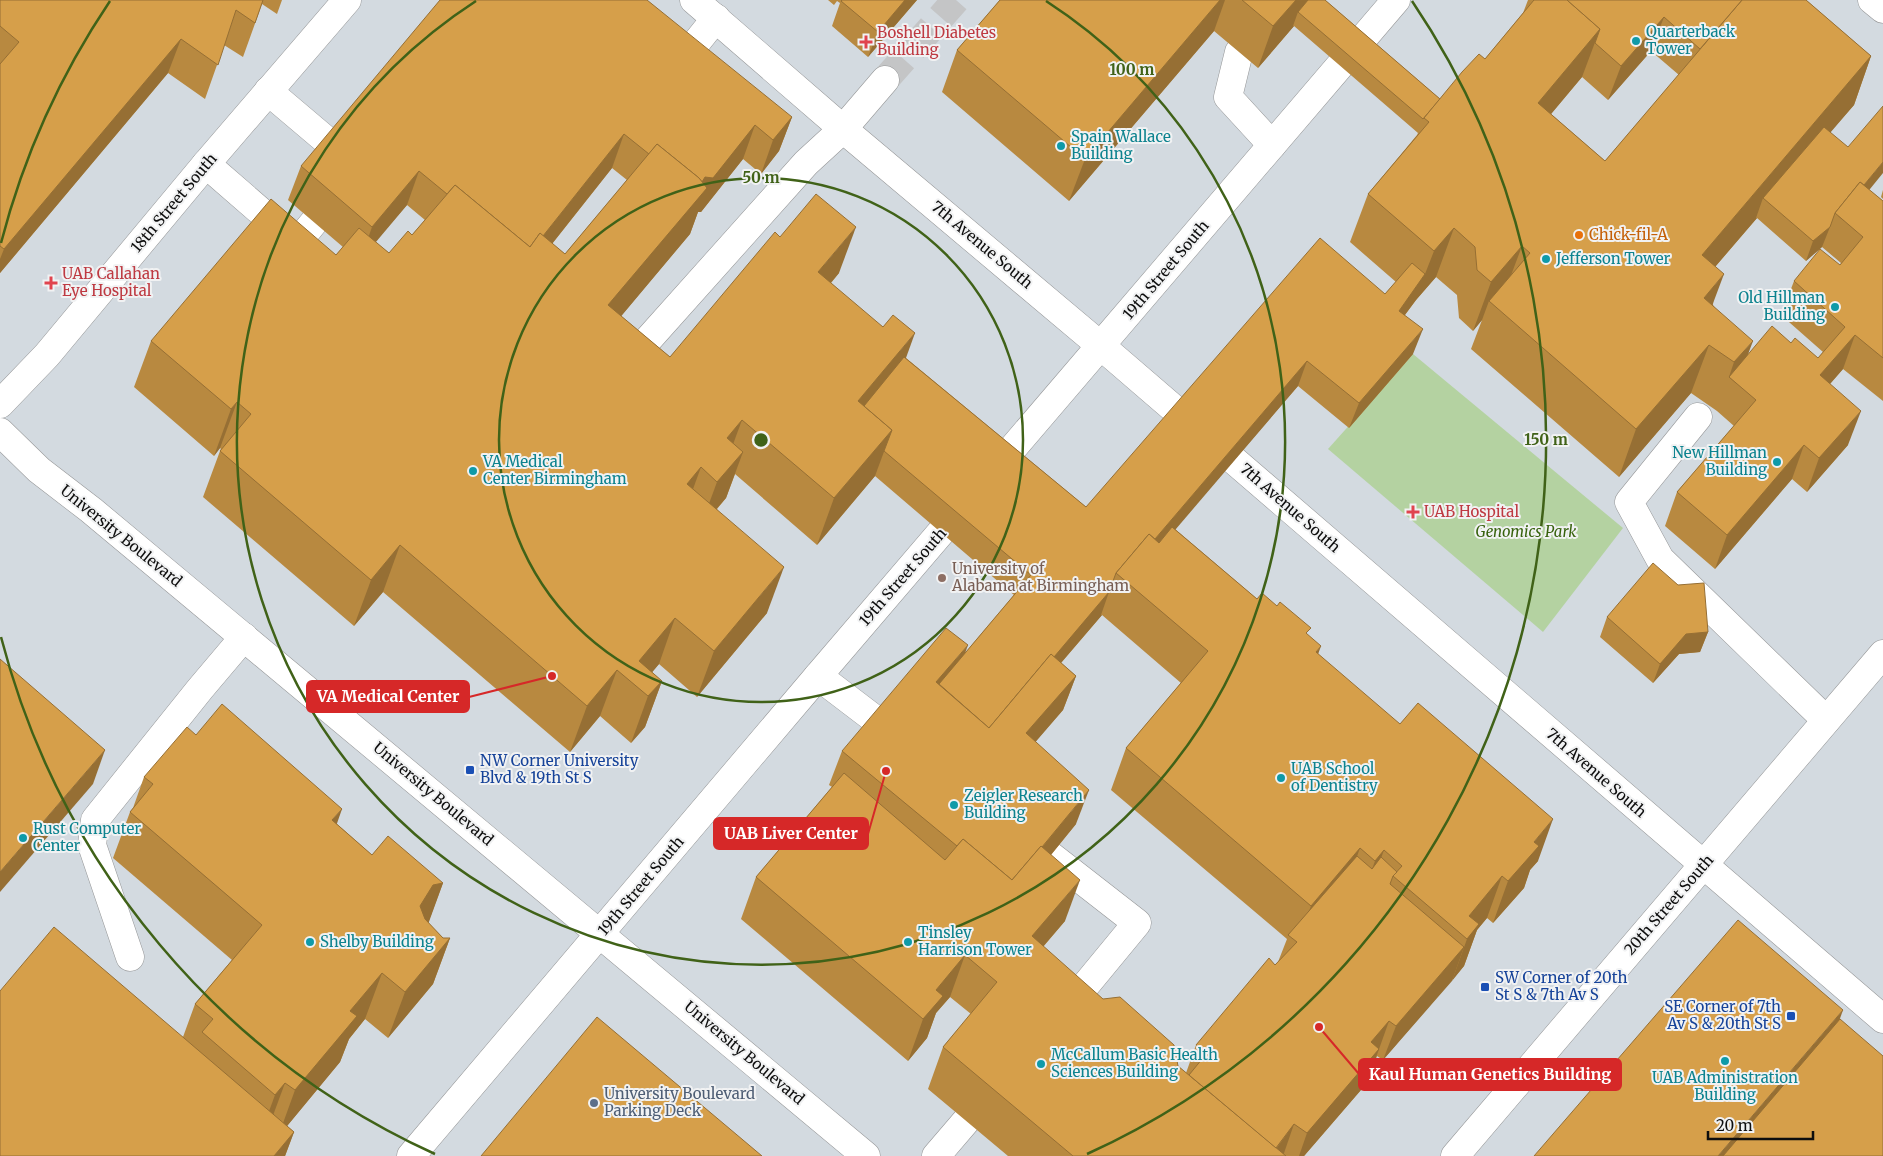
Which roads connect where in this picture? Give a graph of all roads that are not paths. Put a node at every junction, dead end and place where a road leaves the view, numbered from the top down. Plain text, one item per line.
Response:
1 (347, 0) edge
2 (694, 0) edge
3 (1396, 0) edge
4 (1872, 0) edge
5 (1883, 9) edge
6 (716, 18) junction
7 (1239, 52) dead end
8 (676, 68) edge
9 (885, 80) tunnel mouth
10 (268, 91) junction
11 (843, 129) junction
12 (1272, 145) junction
13 (333, 146) edge
14 (206, 164) junction
15 (314, 222) dead end
16 (646, 342) edge
17 (1101, 346) junction
18 (0, 404) edge
19 (1698, 417) edge
20 (0, 432) edge
21 (244, 637) junction
22 (1883, 654) edge
23 (818, 676) junction
24 (1826, 720) junction
25 (881, 724) edge
26 (1051, 856) edge
27 (1703, 866) junction
28 (601, 933) junction
29 (130, 957) dead end
30 (1060, 1016) edge
31 (1883, 1019) edge
32 (966, 1121) dead end
33 (411, 1156) edge
34 (866, 1156) edge
35 (936, 1156) edge
36 (1455, 1156) edge

1 - 10 street, 18th Street South
2 - 6 street, 7th Avenue South
3 - 12 street, 19th Street South
4 - 5 street
6 - 8 street
6 - 11 street, 7th Avenue South
7 - 12 street
9 - 11 street
10 - 13 street
10 - 14 street, 18th Street South
11 - 16 street
11 - 17 street, 7th Avenue South
12 - 17 street, 19th Street South
14 - 15 street
14 - 18 street, 18th Street South
17 - 23 street, 19th Street South
17 - 27 street, 7th Avenue South
19 - 24 street
20 - 21 street, University Boulevard
21 - 28 street, University Boulevard
21 - 29 street
22 - 24 street, 20th Street South
23 - 25 street
23 - 28 street, 19th Street South
24 - 27 street, 20th Street South
26 - 30 street
27 - 31 street, 7th Avenue South
27 - 36 street, 20th Street South
28 - 33 street, 19th Street South
28 - 34 street, University Boulevard
32 - 35 street

